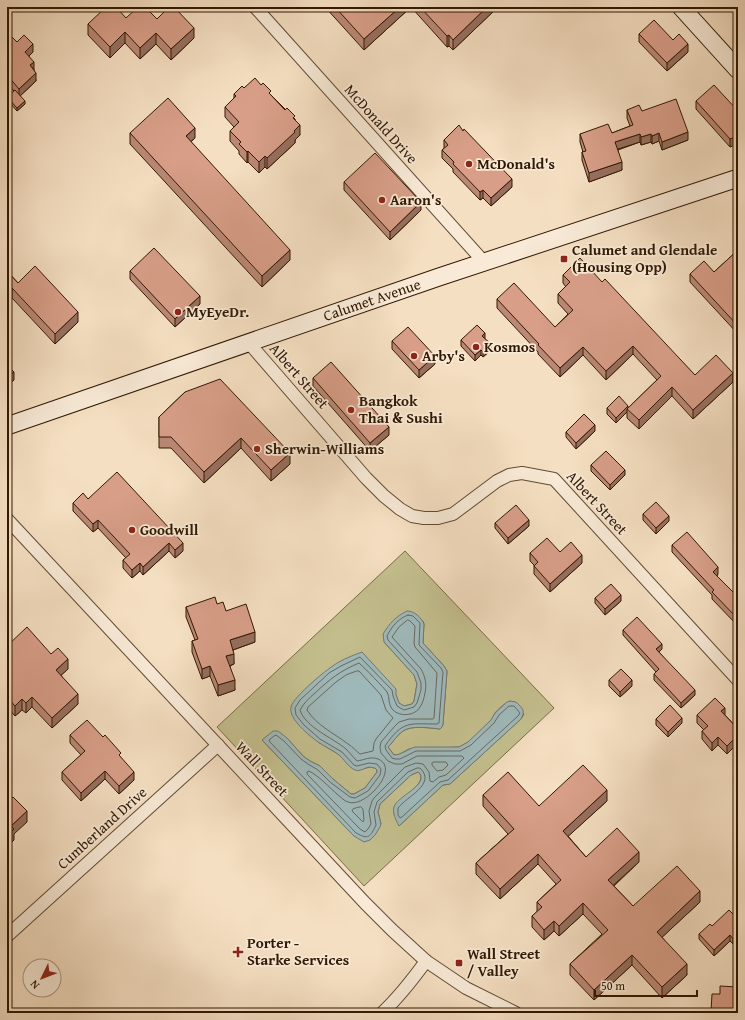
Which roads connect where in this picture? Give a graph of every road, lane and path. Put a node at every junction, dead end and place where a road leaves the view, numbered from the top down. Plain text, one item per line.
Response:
1 (255, 7) edge
2 (681, 7) edge
3 (738, 70) edge
4 (738, 178) edge
5 (484, 262) junction
6 (249, 343) junction
7 (7, 426) edge
8 (7, 519) edge
9 (738, 680) edge
10 (218, 745) junction
11 (7, 936) edge
12 (426, 961) junction
13 (382, 1013) edge
14 (516, 1013) edge

1 - 5 street, McDonald Drive
2 - 3 main road
4 - 5 main road, Calumet Avenue
5 - 6 main road, Calumet Avenue
6 - 7 main road, Calumet Avenue
6 - 9 street, Albert Street
8 - 10 street, Wall Street
10 - 11 street, Cumberland Drive
10 - 12 street, Wall Street
12 - 13 street
12 - 14 street, Wall Street

